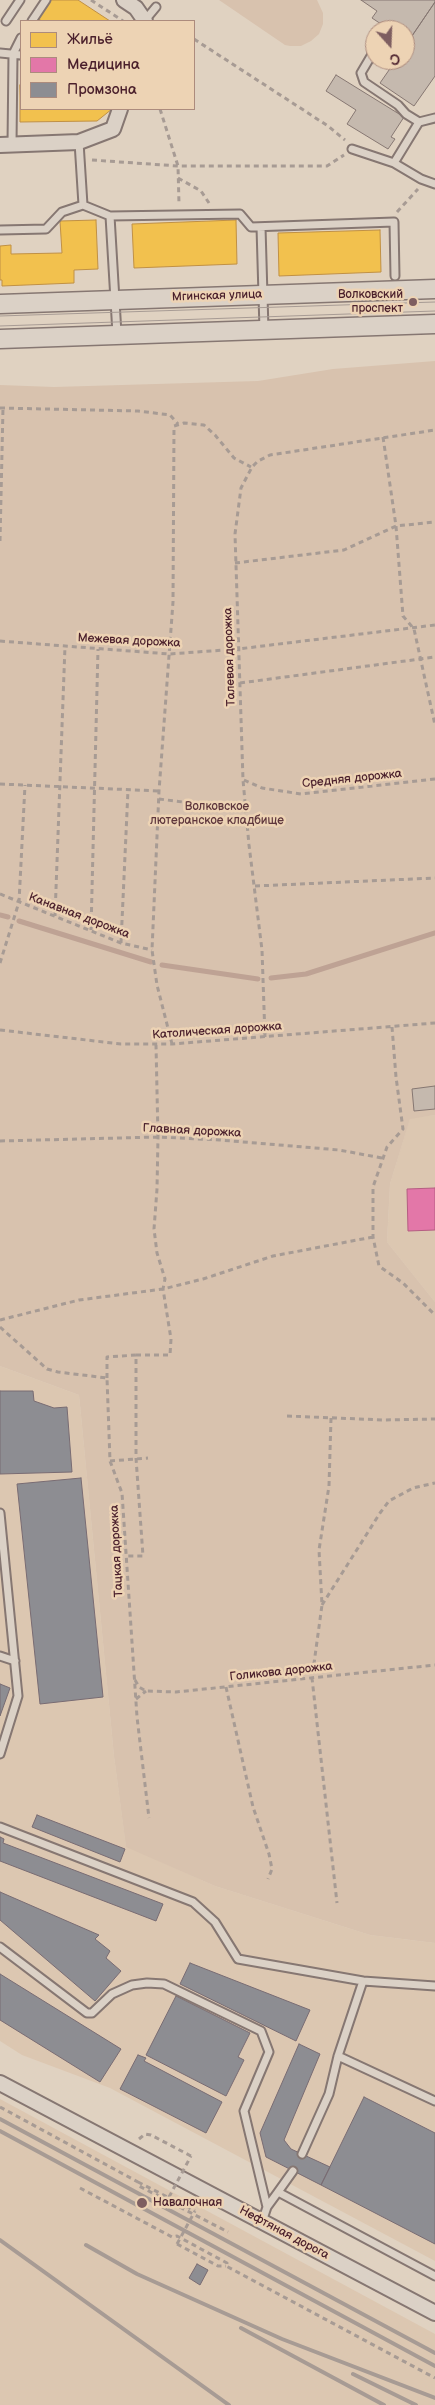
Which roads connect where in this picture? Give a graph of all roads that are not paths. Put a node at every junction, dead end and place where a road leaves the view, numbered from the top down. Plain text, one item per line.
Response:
1 (20, 0) edge
2 (46, 0) edge
3 (124, 0) edge
4 (156, 7) dead end
5 (33, 20) edge
6 (146, 20) edge
7 (6, 21) dead end
8 (20, 40) edge
9 (0, 53) edge
10 (13, 54) junction
11 (20, 55) edge
12 (365, 66) edge
13 (120, 110) edge
14 (435, 118) edge
15 (418, 122) junction
16 (79, 142) junction
17 (6, 145) edge
18 (352, 149) road end
19 (394, 162) junction
20 (435, 184) edge
21 (83, 205) junction
22 (110, 216) junction
23 (261, 226) junction
24 (0, 230) edge
25 (395, 276) dead end
26 (435, 289) edge
27 (262, 295) junction
28 (116, 300) junction
29 (0, 304) edge
30 (435, 324) edge
31 (264, 330) junction
32 (117, 335) junction
33 (0, 339) edge
34 (0, 1513) edge
35 (0, 1656) edge
36 (15, 1661) junction
37 (0, 1754) edge
38 (0, 1828) edge
39 (0, 1947) edge
40 (363, 1981) junction
41 (435, 1986) edge
42 (338, 2056) junction
43 (0, 2082) edge
44 (435, 2101) edge
45 (302, 2154) dead end
46 (293, 2171) dead end
47 (278, 2192) junction
48 (268, 2207) junction
49 (262, 2222) junction
50 (435, 2276) edge
51 (435, 2313) edge

1 - 7 lane
2 - 5 lane
3 - 6 street
4 - 6 lane
8 - 10 lane
9 - 10 lane
10 - 11 lane
10 - 17 lane
12 - 15 lane
13 - 16 street
14 - 15 lane
15 - 19 lane
16 - 17 street
16 - 21 lane
18 - 19 lane
19 - 20 lane
21 - 22 lane
21 - 24 lane
22 - 23 lane
22 - 28 lane
23 - 25 lane
23 - 27 lane
26 - 27 street, Мгинская улица
27 - 28 street, Мгинская улица
27 - 31 lane
28 - 29 street, Мгинская улица
28 - 32 lane
30 - 31 street
31 - 32 street
32 - 33 street
34 - 36 lane
35 - 36 lane
36 - 37 lane
38 - 40 lane
39 - 48 lane
40 - 41 lane
40 - 42 lane
42 - 44 lane
42 - 45 lane
43 - 49 street, Нефтяная дорога
46 - 47 lane
47 - 48 lane
47 - 50 lane
48 - 49 lane
49 - 51 street, Нефтяная дорога

